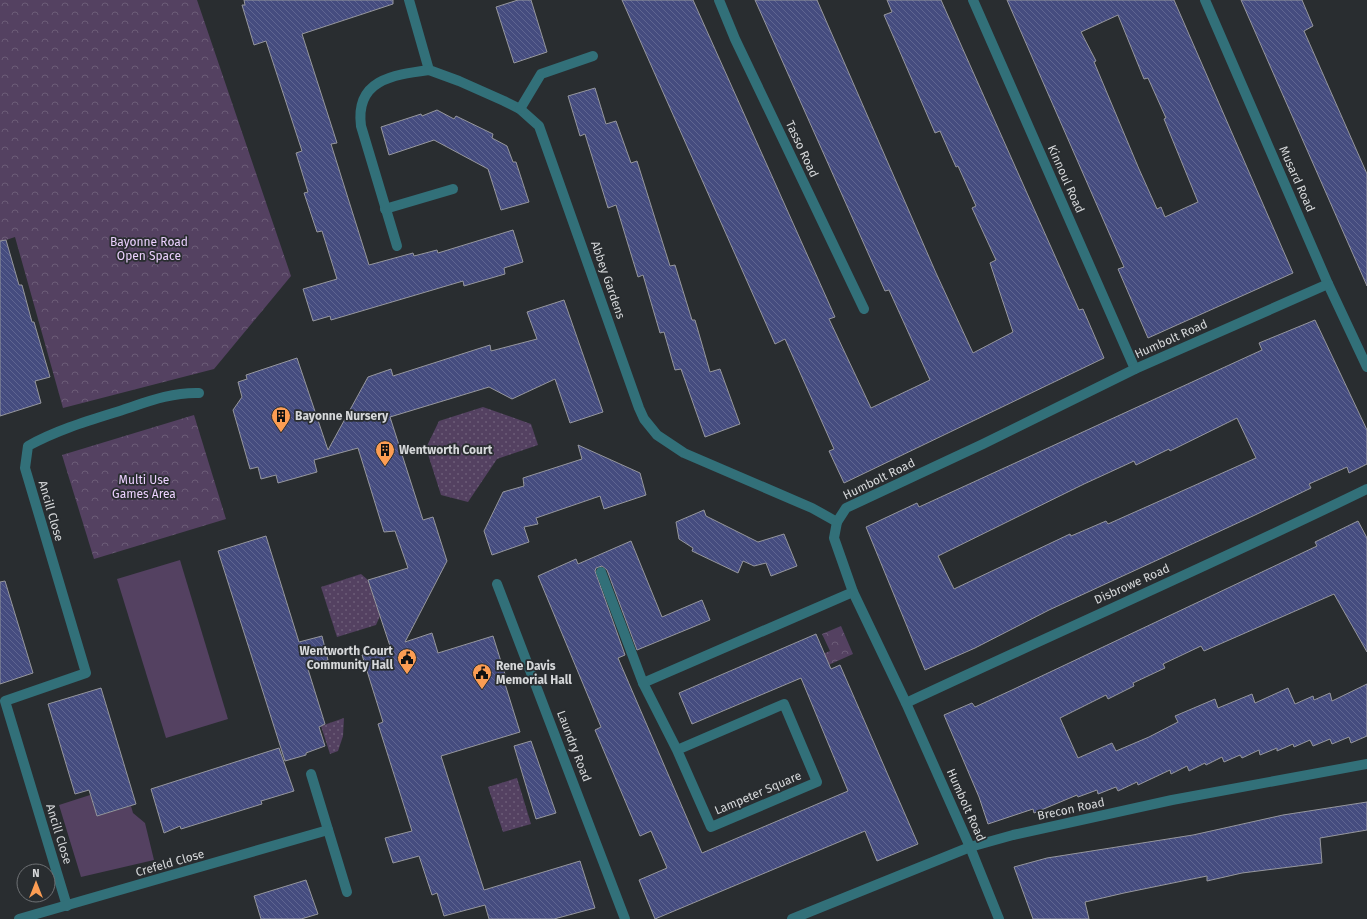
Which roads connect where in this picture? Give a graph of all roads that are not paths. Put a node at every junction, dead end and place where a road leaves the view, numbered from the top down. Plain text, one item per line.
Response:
1 (409, 0) edge
2 (719, 0) edge
3 (973, 0) edge
4 (1205, 0) edge
5 (593, 56) dead end
6 (429, 70) junction
7 (520, 109) junction
8 (453, 189) dead end
9 (385, 210) junction
10 (397, 246) dead end
11 (1328, 284) junction
12 (864, 309) dead end
13 (1367, 368) edge
14 (1135, 369) junction
15 (199, 393) dead end
16 (1367, 489) edge
17 (837, 522) junction
18 (601, 572) dead end
19 (497, 584) dead end
20 (853, 592) junction
21 (643, 683) junction
22 (2, 702) edge
23 (906, 703) junction
24 (677, 750) junction
25 (1367, 764) edge
26 (311, 774) dead end
27 (328, 830) junction
28 (970, 847) junction
29 (347, 892) dead end
30 (67, 906) junction
31 (19, 919) edge
32 (625, 919) edge
33 (792, 919) edge
34 (1000, 919) edge

1 - 6 street
2 - 12 street, Tasso Road
3 - 14 street, Kinnoul Road
4 - 11 street, Musard Road
5 - 7 street
6 - 7 street, Abbey Gardens
6 - 9 street
7 - 17 street, Abbey Gardens
8 - 9 street
9 - 10 street
11 - 13 street, Musard Road
11 - 14 street, Humbolt Road
14 - 17 street, Humbolt Road
15 - 22 street, Ancill Close
16 - 23 street, Disbrowe Road
17 - 20 street, Humbolt Road
18 - 21 street, Lampeter Square
19 - 32 street, Laundry Road
20 - 21 street
20 - 23 street, Humbolt Road
21 - 24 street, Lampeter Square
22 - 30 street, Ancill Close
23 - 28 street, Humbolt Road
24 - 24 street, Lampeter Square
25 - 28 street, Brecon Road
26 - 27 street
27 - 29 street
27 - 30 street, Crefeld Close
28 - 33 street, Brecon Road
28 - 34 street, Humbolt Road
30 - 31 street, Crefeld Close

